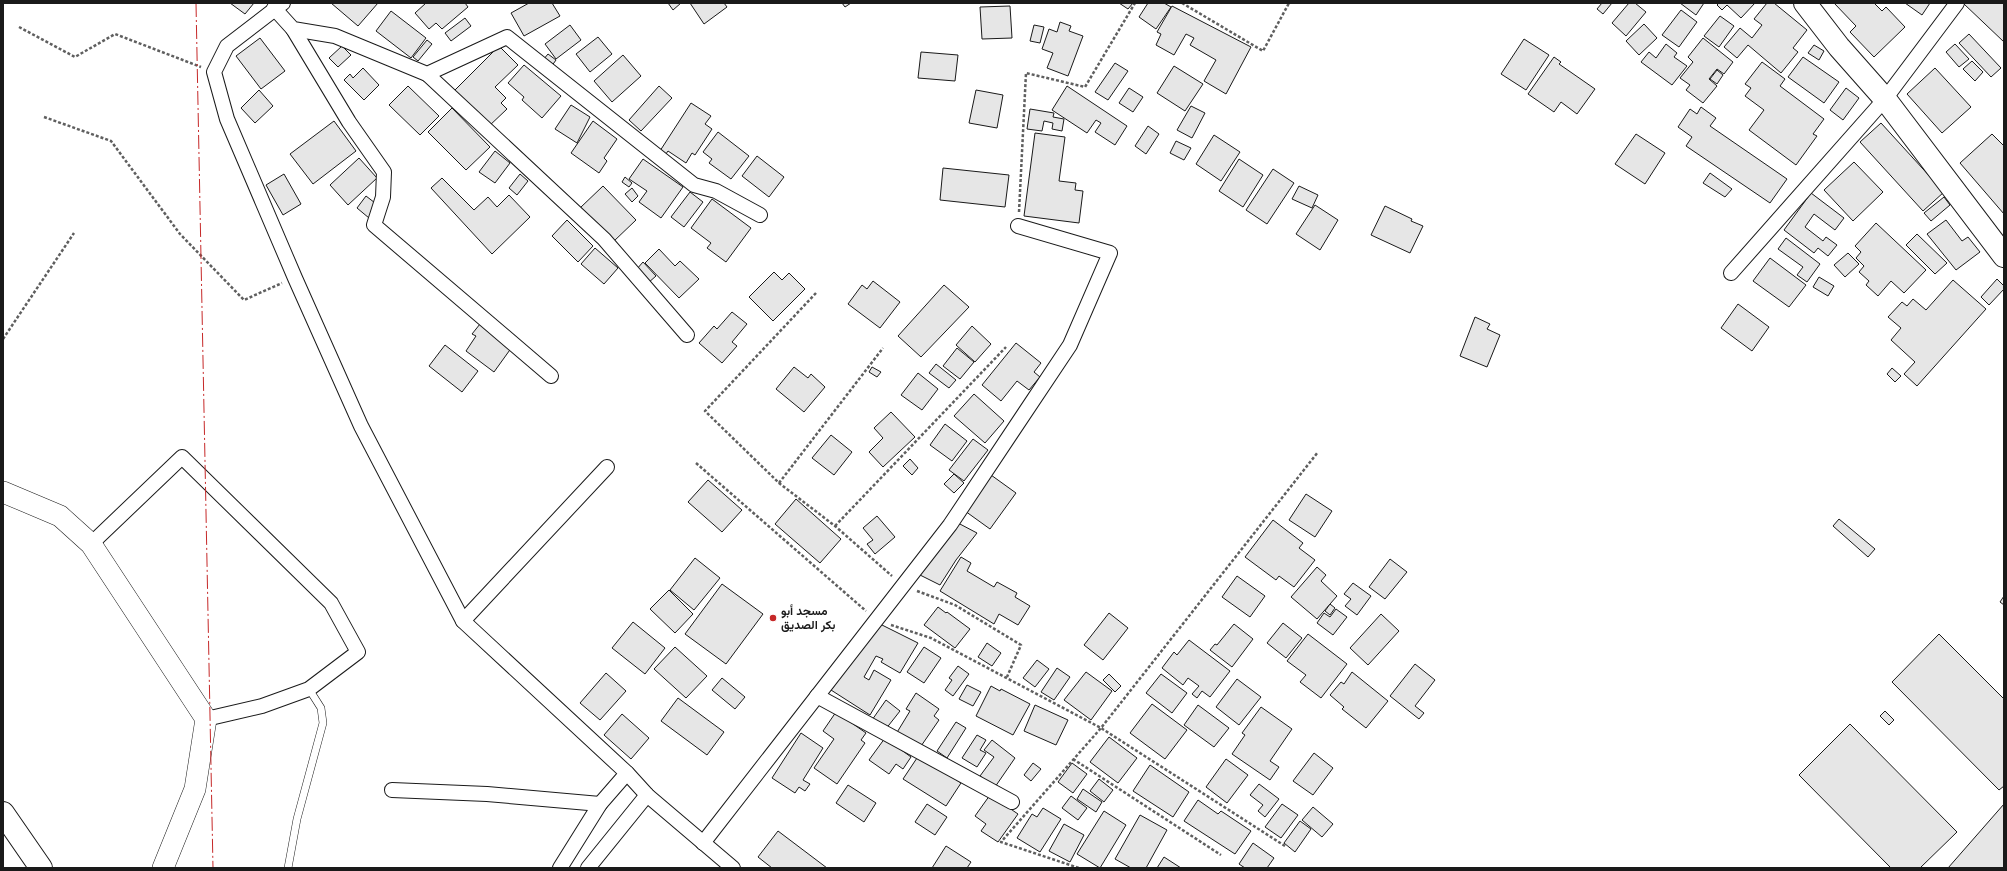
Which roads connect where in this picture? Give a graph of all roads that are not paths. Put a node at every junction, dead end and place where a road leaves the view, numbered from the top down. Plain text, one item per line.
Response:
1 (1805, 3) edge
2 (1957, 3) edge
3 (278, 6) edge
4 (293, 29) junction
5 (427, 74) junction
6 (1885, 98) junction
7 (760, 216) dead end
8 (1018, 226) road end
9 (2004, 256) edge
10 (1731, 273) dead end
11 (687, 334) dead end
12 (551, 376) dead end
13 (607, 467) dead end
14 (3, 492) edge
15 (91, 544) junction
16 (463, 621) junction
17 (309, 689) junction
18 (817, 696) junction
19 (206, 719) junction
20 (627, 773) junction
21 (392, 790) dead end
22 (647, 795) junction
23 (1012, 802) dead end
24 (600, 804) junction
25 (3, 813) edge
26 (703, 843) junction
27 (41, 868) edge
28 (163, 868) edge
29 (288, 868) edge
30 (560, 868) edge
31 (588, 868) edge
32 (733, 868) edge

1 - 6 main road
2 - 6 street
3 - 4 street
3 - 16 street
4 - 5 street
4 - 12 street
5 - 7 street
5 - 11 street
6 - 9 main road
6 - 10 street
8 - 18 street
13 - 16 street
14 - 15 main road
15 - 17 street
15 - 19 main road
16 - 20 street
17 - 19 street
17 - 29 lane
18 - 23 street
18 - 26 street
19 - 28 main road
20 - 22 street
20 - 24 street
21 - 24 street
22 - 26 street
22 - 31 street
24 - 30 street
25 - 27 main road
26 - 32 street

